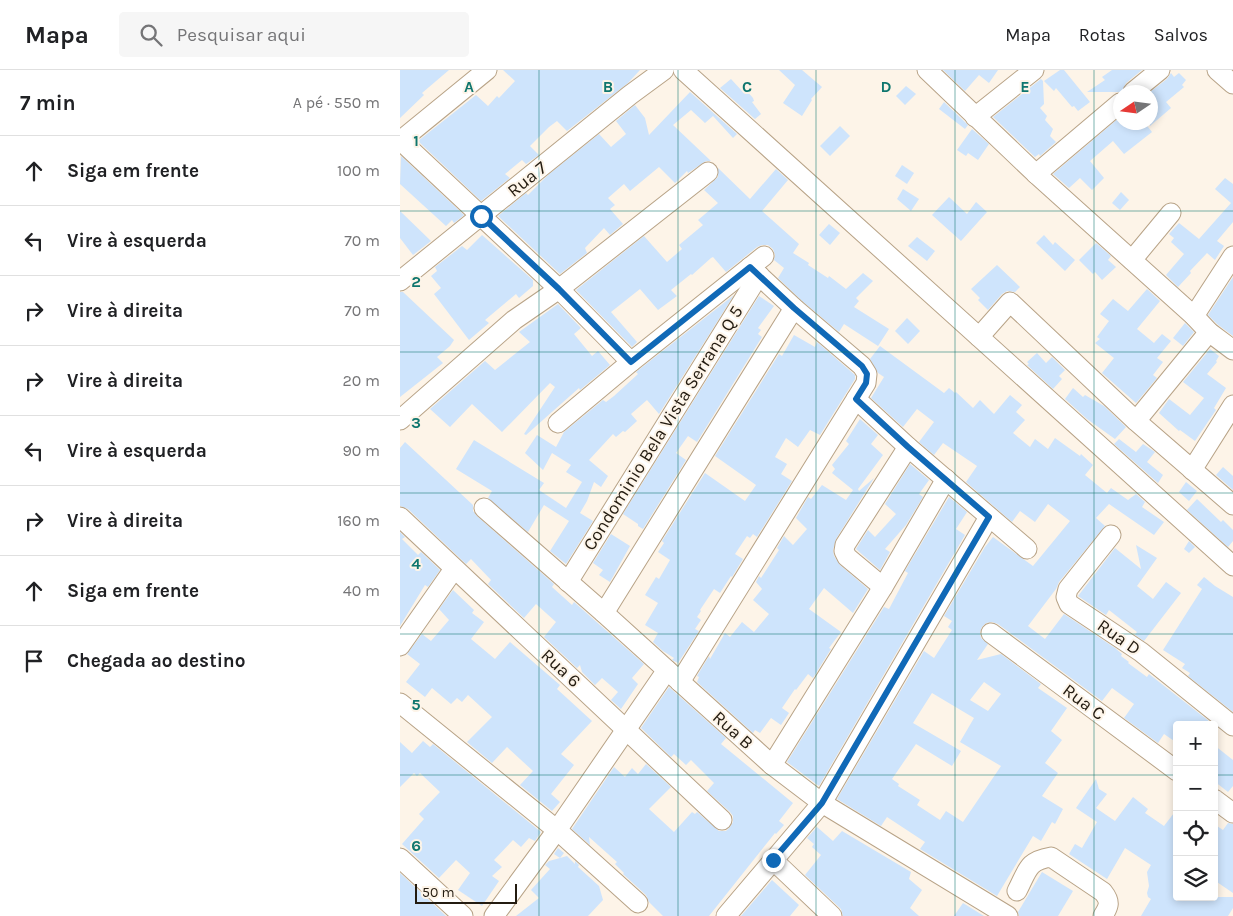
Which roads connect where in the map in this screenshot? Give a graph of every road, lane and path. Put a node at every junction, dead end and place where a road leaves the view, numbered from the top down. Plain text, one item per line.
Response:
1 (487, 70) edge
2 (664, 70) edge
3 (683, 70) edge
4 (927, 70) edge
5 (1034, 70) edge
6 (1160, 70) edge
7 (1217, 70) edge
8 (1233, 84) edge
9 (1142, 85) edge
10 (1113, 109) edge
11 (975, 117) junction
12 (400, 140) edge
13 (708, 172) dead end
14 (1036, 174) junction
15 (1171, 213) dead end
16 (481, 216) junction
17 (1233, 256) edge
18 (1132, 260) junction
19 (758, 266) junction
20 (400, 281) edge
21 (559, 289) junction
22 (794, 308) junction
23 (1194, 316) junction
24 (1209, 332) junction
25 (979, 337) junction
26 (1233, 350) edge
27 (631, 362) junction
28 (856, 399) junction
29 (1233, 405) edge
30 (400, 420) edge
31 (1136, 421) junction
32 (558, 423) dead end
33 (908, 447) junction
34 (1192, 470) junction
35 (946, 478) junction
36 (1233, 505) edge
37 (484, 508) dead end
38 (400, 517) edge
39 (989, 517) junction
40 (1111, 535) dead end
41 (1027, 549) dead end
42 (1233, 566) edge
43 (454, 569) junction
44 (568, 582) junction
45 (883, 587) junction
46 (604, 614) junction
47 (990, 633) dead end
48 (400, 646) edge
49 (673, 676) junction
50 (400, 703) edge
51 (1233, 726) edge
52 (627, 729) junction
53 (772, 765) junction
54 (1173, 768) edge
55 (1218, 802) edge
56 (822, 803) junction
57 (1233, 813) edge
58 (722, 820) dead end
59 (557, 830) junction
60 (400, 858) edge
61 (773, 860) junction
62 (1017, 891) dead end
63 (638, 902) dead end
64 (463, 916) edge
65 (494, 916) edge
66 (726, 916) edge
67 (832, 916) edge
68 (1008, 916) edge
69 (1103, 916) edge

1 - 12 street
2 - 16 street, Rua 7
3 - 25 street
4 - 11 street
5 - 11 street
6 - 9 street
7 - 8 street
10 - 14 street
11 - 14 street
12 - 16 street
13 - 21 street
14 - 18 street
15 - 18 street
16 - 20 street, Rua 7
16 - 21 street
17 - 23 street
18 - 23 street
19 - 22 street
19 - 27 street, Condominio Bela Vista Serrana Q 5
19 - 44 street, Condominio Bela Vista Serrana Q 5
21 - 27 street
21 - 30 street
22 - 28 street
22 - 46 street
23 - 24 street
24 - 26 street
24 - 31 street
25 - 31 street
25 - 42 street
27 - 32 street, Condominio Bela Vista Serrana Q 5
28 - 33 street
28 - 49 street
29 - 34 street
31 - 34 street
33 - 35 street
33 - 45 street
34 - 36 street
35 - 39 street
35 - 45 street
37 - 44 street, Rua B
38 - 43 street, Rua 6
39 - 41 street
39 - 56 street
40 - 51 street, Rua D
43 - 48 street
43 - 52 street, Rua 6
44 - 46 street, Rua B
45 - 53 street
46 - 49 street, Rua B
47 - 54 street, Rua C
49 - 52 street
49 - 53 street, Rua B
50 - 59 street
52 - 58 street, Rua 6
52 - 59 street
53 - 56 street, Rua B
55 - 57 street
56 - 61 street
56 - 68 street, Rua B
59 - 63 street
59 - 65 street
60 - 64 street
61 - 66 street
61 - 67 street
62 - 69 street

